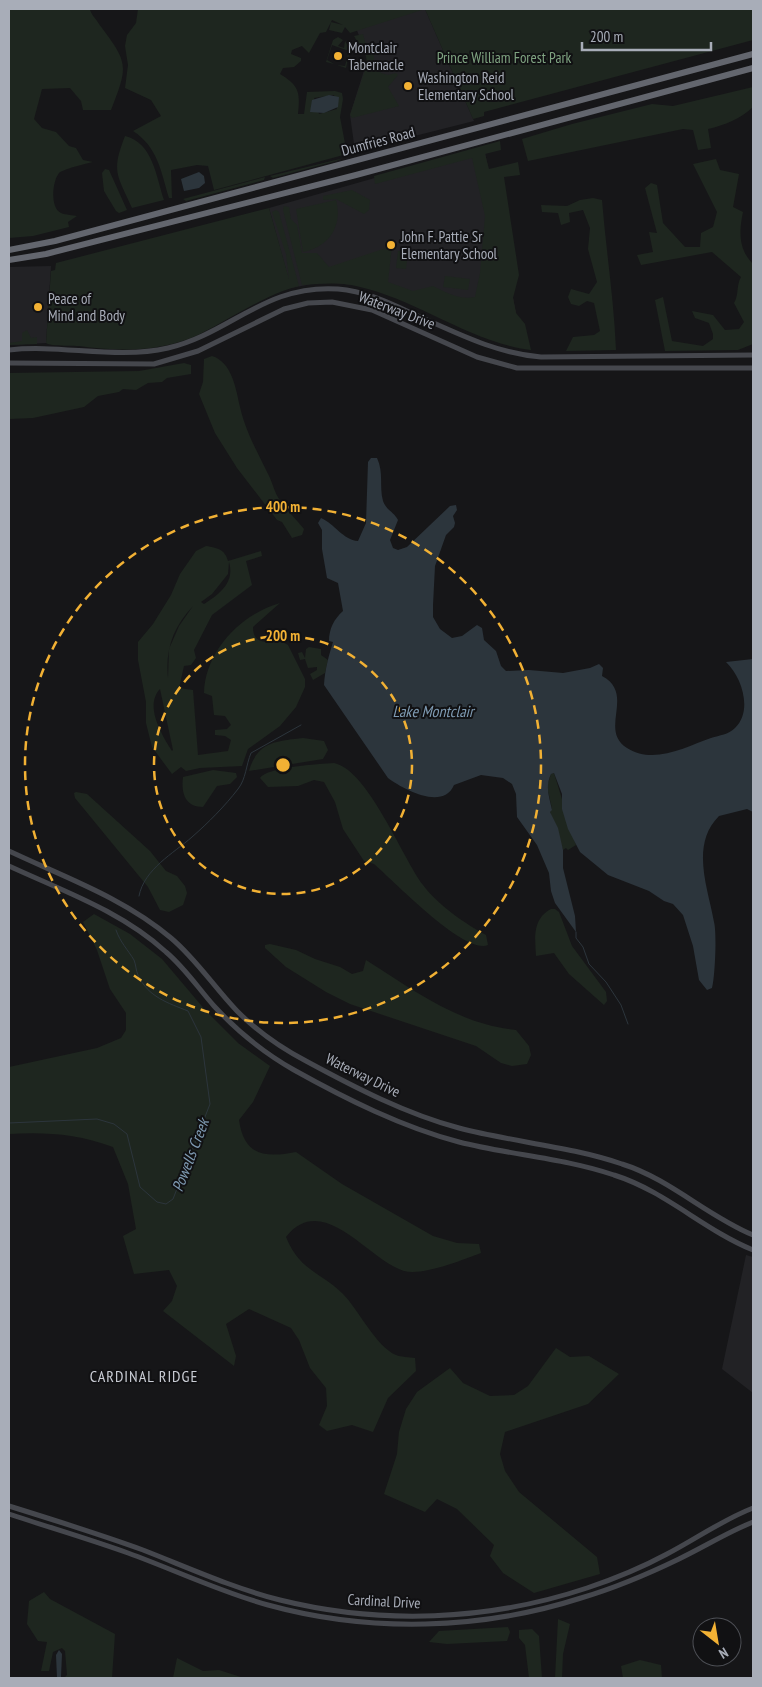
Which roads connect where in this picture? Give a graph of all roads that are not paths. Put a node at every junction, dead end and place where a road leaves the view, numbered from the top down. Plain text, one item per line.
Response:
1 (753, 54) edge
2 (753, 68) edge
3 (650, 82) junction
4 (653, 94) junction
5 (499, 122) junction
6 (503, 134) junction
7 (9, 250) edge
8 (9, 260) edge
9 (9, 350) edge
10 (753, 355) edge
11 (9, 363) edge
12 (753, 368) edge
13 (9, 851) edge
14 (9, 866) edge
15 (753, 1235) edge
16 (753, 1250) edge
17 (9, 1506) edge
18 (753, 1508) edge
19 (9, 1514) edge
20 (753, 1522) edge

1 - 3 highway, Dumfries Road
2 - 4 highway, Dumfries Road
3 - 4 highway
3 - 5 highway, Dumfries Road
4 - 6 highway, Dumfries Road
5 - 6 highway
5 - 7 highway, Dumfries Road
6 - 8 highway, Dumfries Road
9 - 10 main road, Waterway Drive
11 - 12 main road, Waterway Drive
13 - 15 main road, Waterway Drive
14 - 16 main road, Waterway Drive
17 - 18 main road, Cardinal Drive
19 - 20 main road, Cardinal Drive

